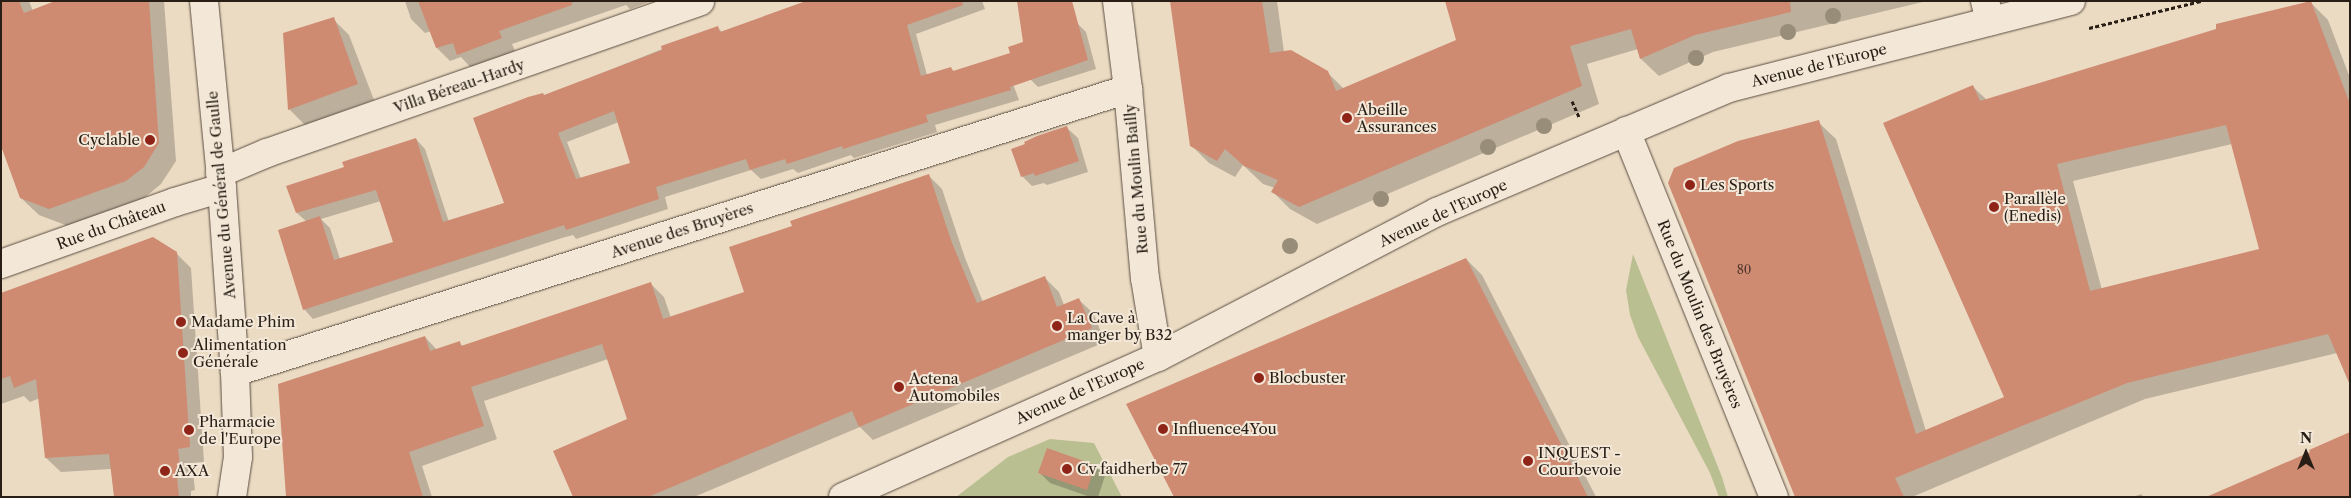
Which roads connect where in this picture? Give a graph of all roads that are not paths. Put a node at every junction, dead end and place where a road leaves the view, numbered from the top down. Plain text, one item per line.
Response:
1 (204, 1) edge
2 (700, 1) edge
3 (1117, 1) edge
4 (2071, 1) edge
5 (1988, 11) edge
6 (1128, 89) junction
7 (1626, 131) junction
8 (221, 181) junction
9 (1, 264) edge
10 (1158, 357) junction
11 (235, 372) junction
12 (236, 491) edge
13 (843, 497) edge
14 (1774, 497) edge

1 - 8 street, Avenue du Général de Gaulle
2 - 8 street, Villa Béreau-Hardy
3 - 6 street, Rue du Moulin Bailly
4 - 5 street, Avenue de l'Europe
5 - 7 street, Avenue de l'Europe
6 - 10 street, Rue du Moulin Bailly
6 - 11 street, Avenue des Bruyères
7 - 10 street, Avenue de l'Europe
7 - 14 street, Rue du Moulin des Bruyères
8 - 9 street, Rue du Château
8 - 11 street, Avenue du Général de Gaulle
10 - 13 street, Avenue de l'Europe
11 - 12 street, Avenue du Général de Gaulle

